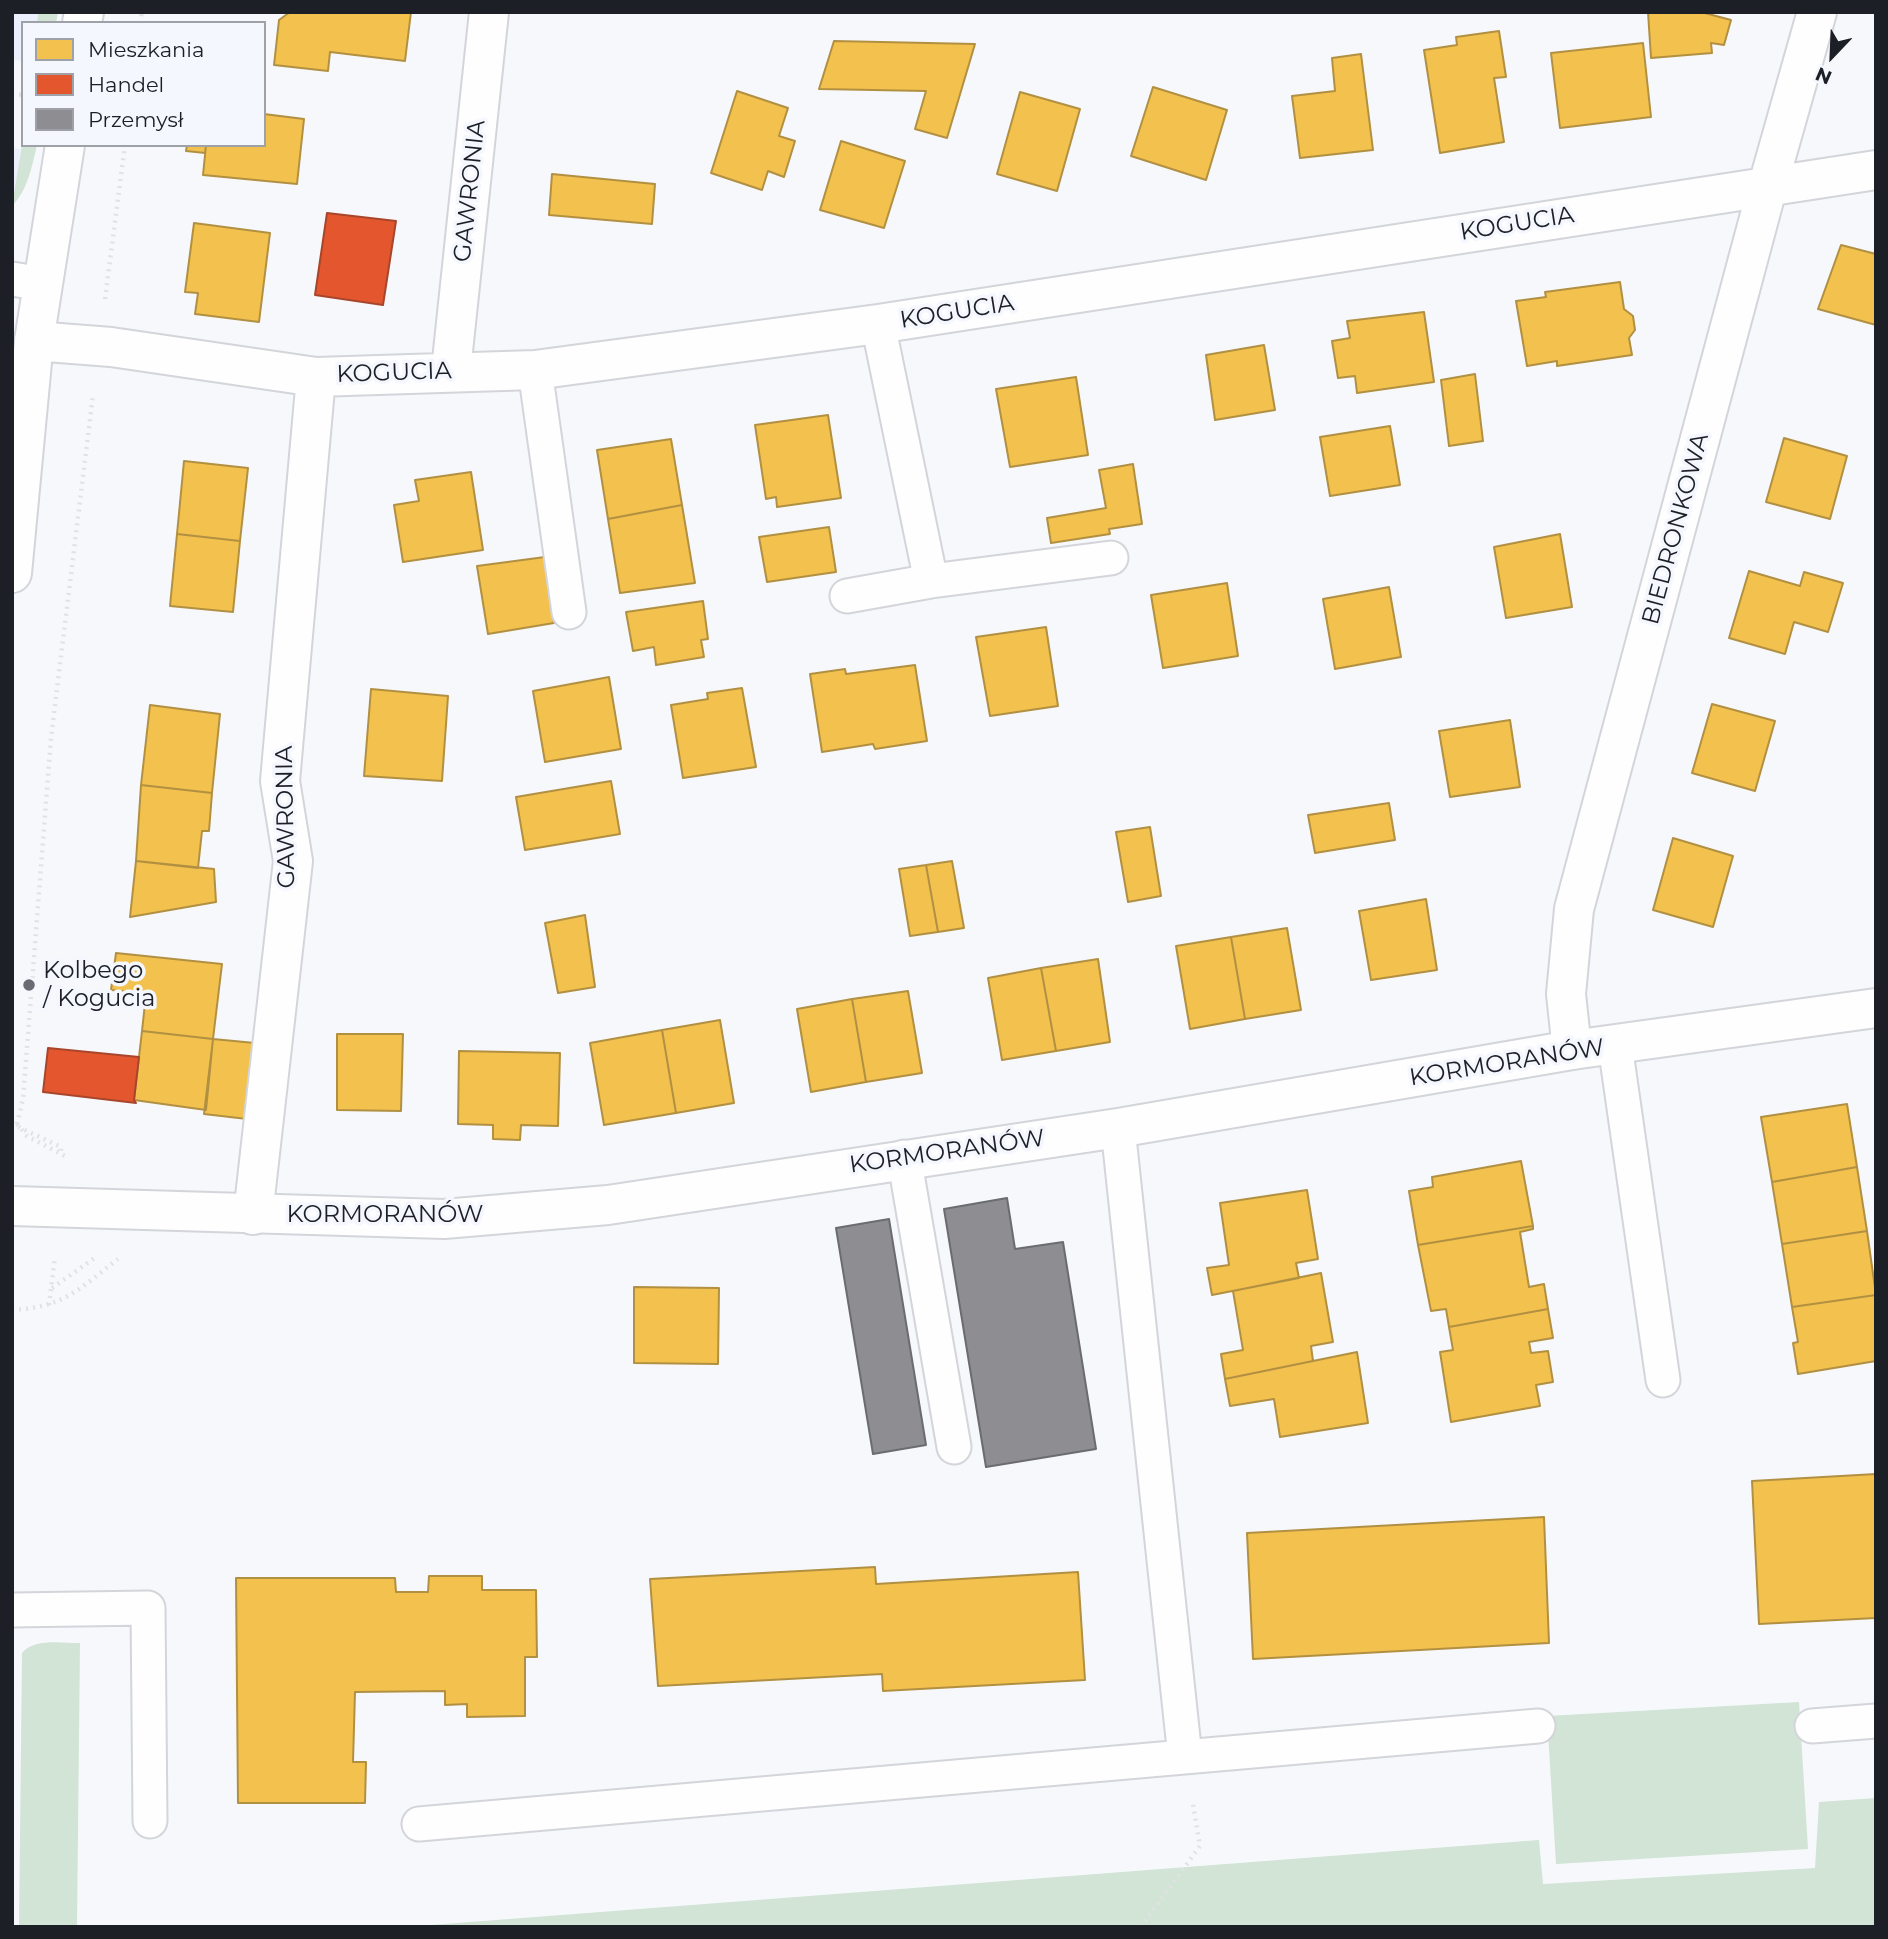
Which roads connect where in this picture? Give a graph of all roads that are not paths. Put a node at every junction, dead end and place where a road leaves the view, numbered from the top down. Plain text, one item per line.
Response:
1 (489, 12) edge
2 (1817, 12) edge
3 (64, 147) edge
4 (1876, 170) edge
5 (1768, 186) junction
6 (27, 281) edge
7 (878, 324) junction
8 (34, 341) junction
9 (451, 370) junction
10 (535, 370) junction
11 (316, 377) junction
12 (1111, 558) dead end
13 (12, 573) edge
14 (931, 581) junction
15 (847, 596) dead end
16 (569, 612) dead end
17 (1876, 1008) edge
18 (1615, 1045) junction
19 (1572, 1051) junction
20 (1118, 1128) junction
21 (904, 1157) junction
22 (12, 1206) edge
23 (253, 1214) junction
24 (1663, 1380) dead end
25 (954, 1447) dead end
26 (12, 1609) edge
27 (1876, 1721) edge
28 (1538, 1726) dead end
29 (1812, 1726) dead end
30 (1185, 1757) junction
31 (150, 1821) dead end
32 (419, 1824) dead end

1 - 9 street, GAWRONIA
2 - 5 street, BIEDRONKOWA
3 - 6 street
4 - 5 street, KOGUCIA
5 - 7 street, KOGUCIA
5 - 19 street, BIEDRONKOWA
6 - 8 street
7 - 10 street, KOGUCIA
7 - 14 lane
8 - 11 street, KOGUCIA
8 - 13 street
9 - 10 street, KOGUCIA
9 - 11 street, KOGUCIA
10 - 16 lane
11 - 23 street, GAWRONIA
12 - 14 lane
14 - 15 lane
17 - 18 street, KORMORANÓW
18 - 19 street, KORMORANÓW
18 - 24 lane
19 - 20 street, KORMORANÓW
20 - 21 street, KORMORANÓW
20 - 30 lane
21 - 23 street, KORMORANÓW
21 - 25 lane
22 - 23 street, KORMORANÓW
26 - 31 lane
27 - 29 lane
28 - 30 lane
30 - 32 lane

